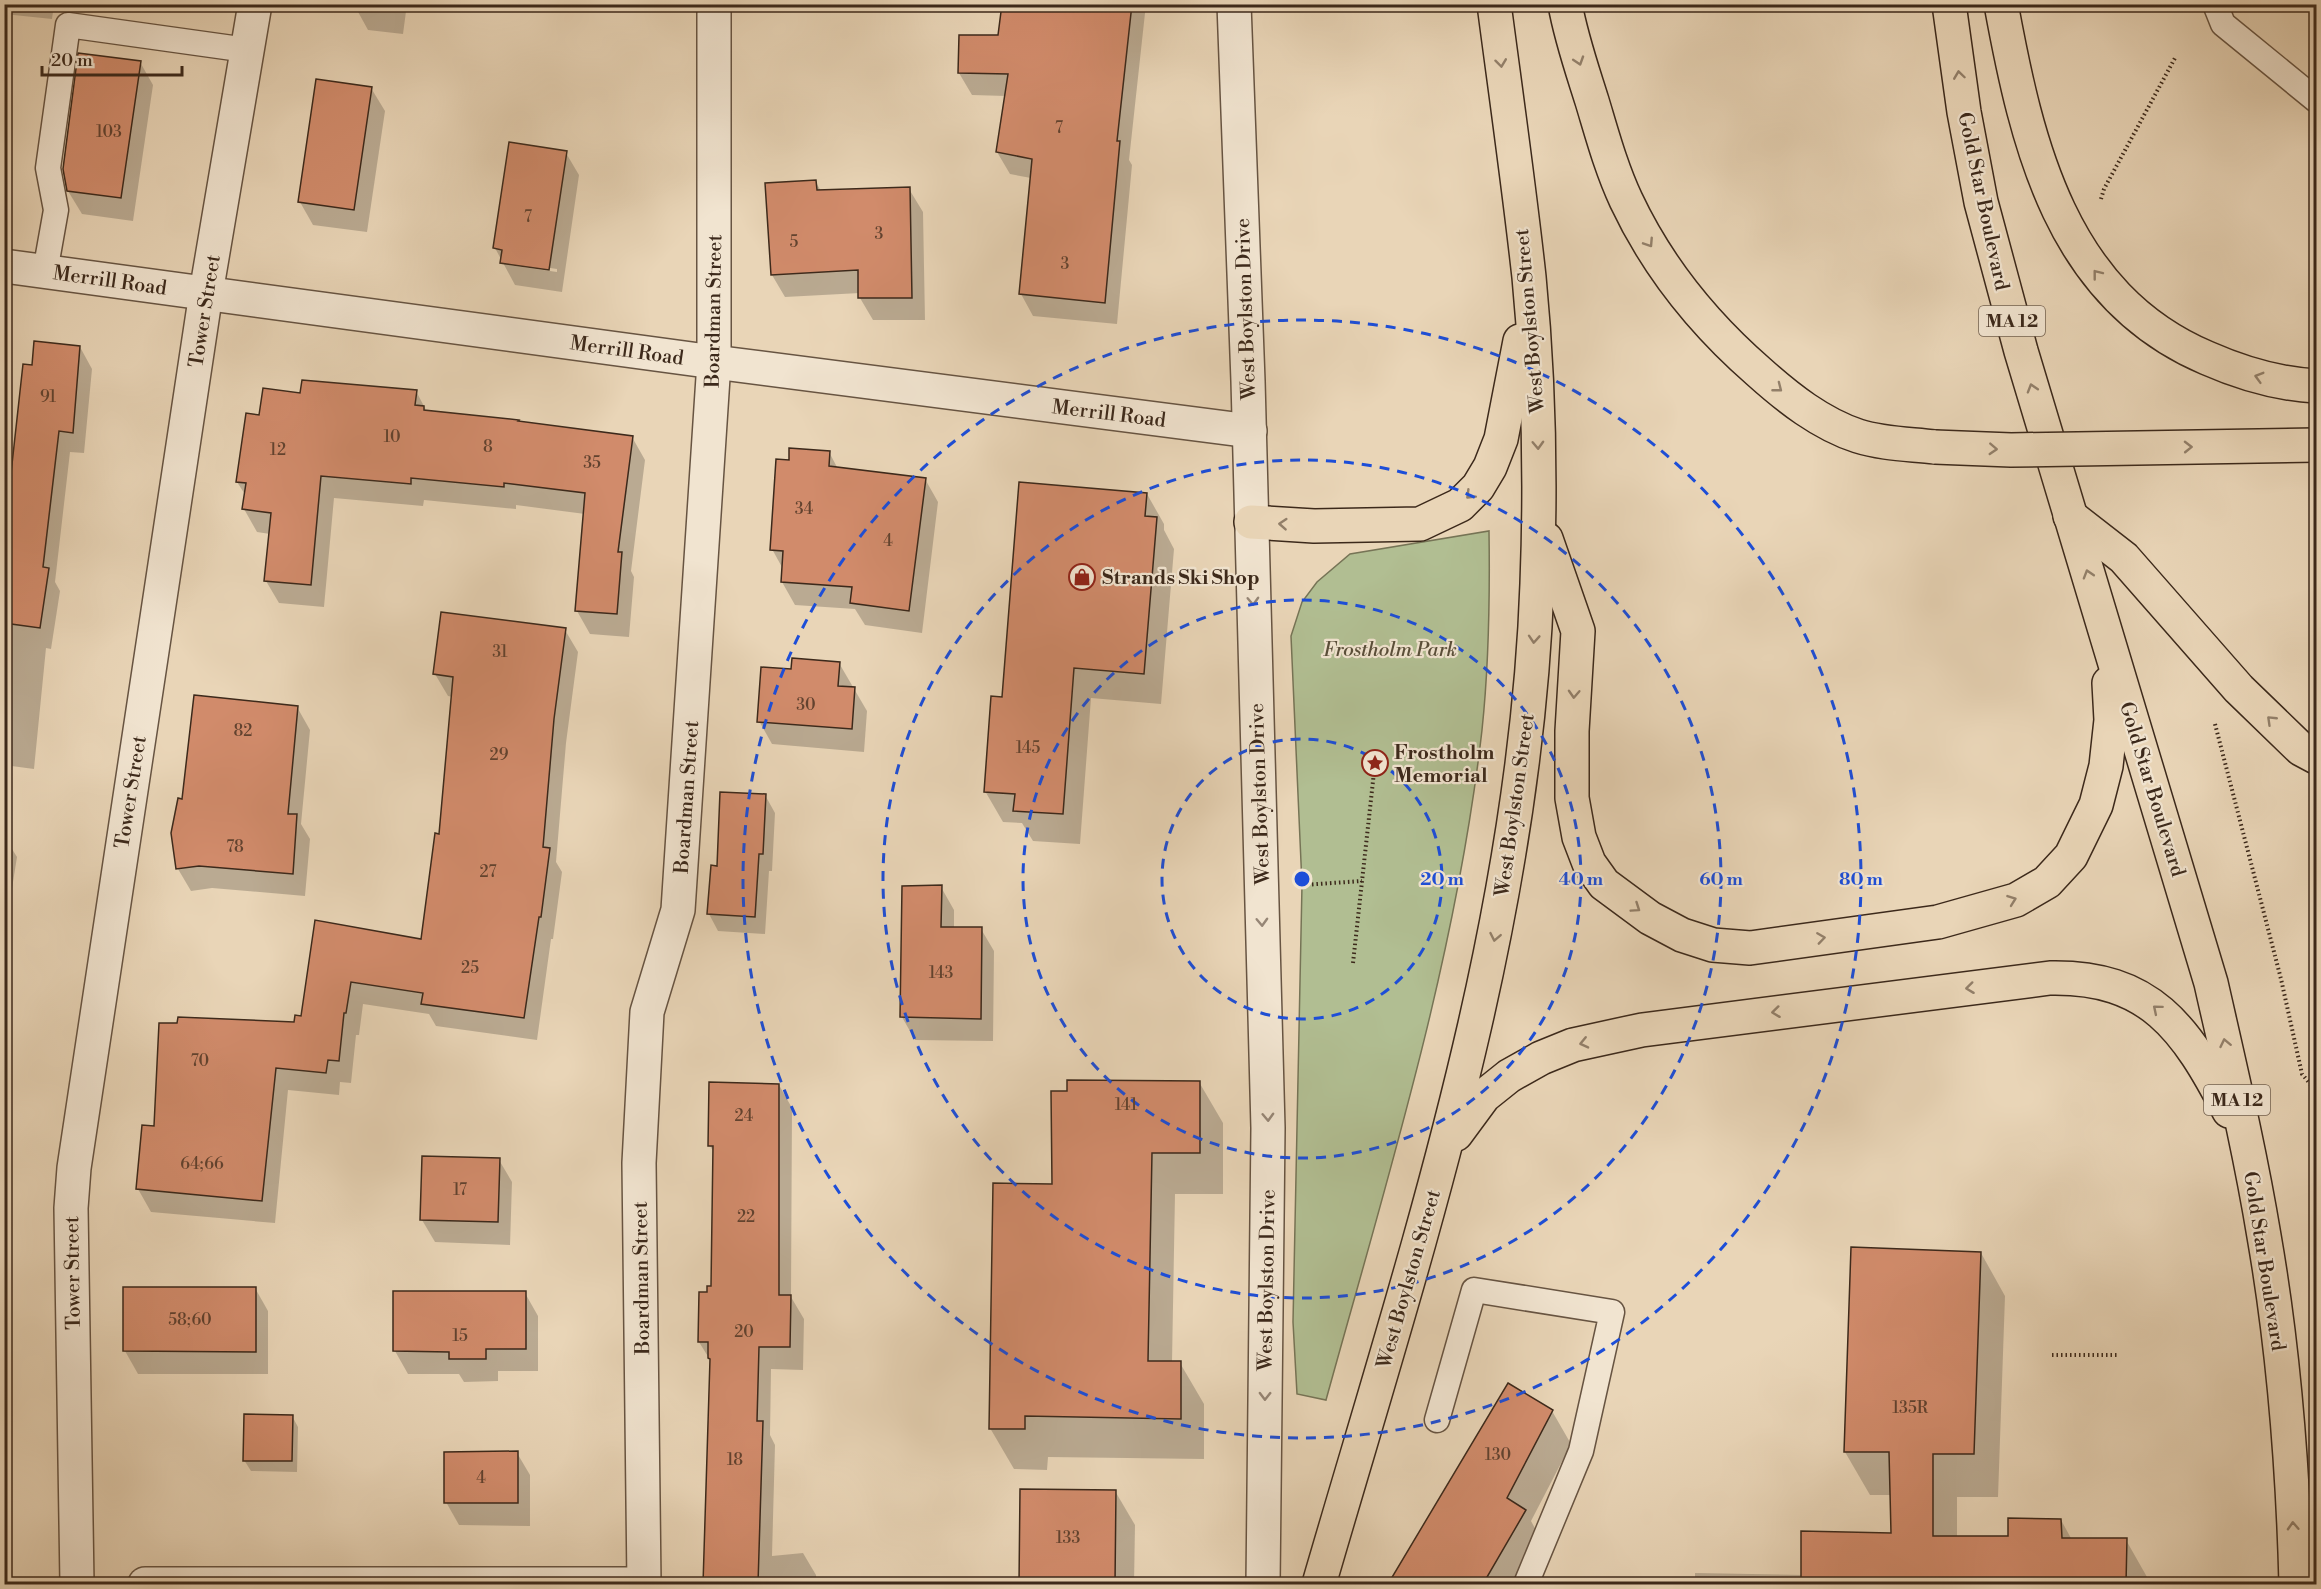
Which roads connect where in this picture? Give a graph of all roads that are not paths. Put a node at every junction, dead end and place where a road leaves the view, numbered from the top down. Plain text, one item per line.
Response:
1 (255, 4) edge
2 (714, 4) edge
3 (1234, 4) edge
4 (1494, 4) edge
5 (1565, 4) edge
6 (1949, 4) edge
7 (2001, 4) edge
8 (2215, 4) edge
9 (248, 50) junction
10 (2316, 99) edge
11 (4, 266) edge
12 (45, 272) junction
13 (1529, 280) junction
14 (206, 293) junction
15 (714, 362) junction
16 (2316, 386) edge
17 (1250, 431) junction
18 (2316, 445) edge
19 (1539, 516) junction
20 (2070, 516) junction
21 (1251, 522) junction
22 (2105, 630) junction
23 (2316, 757) edge
24 (2247, 1144) junction
25 (1445, 1150) junction
26 (1437, 1420) dead end
27 (77, 1584) edge
28 (145, 1584) edge
29 (644, 1584) edge
30 (1263, 1584) edge
31 (1318, 1584) edge
32 (1526, 1584) edge
33 (2296, 1584) edge

1 - 9 street, Tower Street
2 - 15 street, Boardman Street
3 - 17 street, West Boylston Drive
4 -> 13 main road, West Boylston Street
5 -> 18 main road, bridge
20 -> 6 main road, Gold Star Boulevard / MA 12
16 -> 7 main road
8 - 10 lane
9 - 12 lane
9 - 14 street, Tower Street
11 - 12 street, Merrill Road
12 - 14 street, Merrill Road
13 -> 19 main road, West Boylston Street
13 -> 21 main road
14 - 15 street, Merrill Road
14 - 27 street, Tower Street
15 - 17 street, Merrill Road
15 - 29 street, Boardman Street
17 - 21 street, West Boylston Drive
19 -> 22 main road
19 -> 25 main road, West Boylston Street
22 -> 20 main road, Gold Star Boulevard / MA 12
23 -> 20 main road
21 -> 30 street, West Boylston Drive
24 -> 22 main road, Gold Star Boulevard / MA 12
24 -> 25 main road
33 -> 24 main road, Gold Star Boulevard / MA 12
25 - 31 main road, West Boylston Street
26 - 32 lane
28 - 29 street

